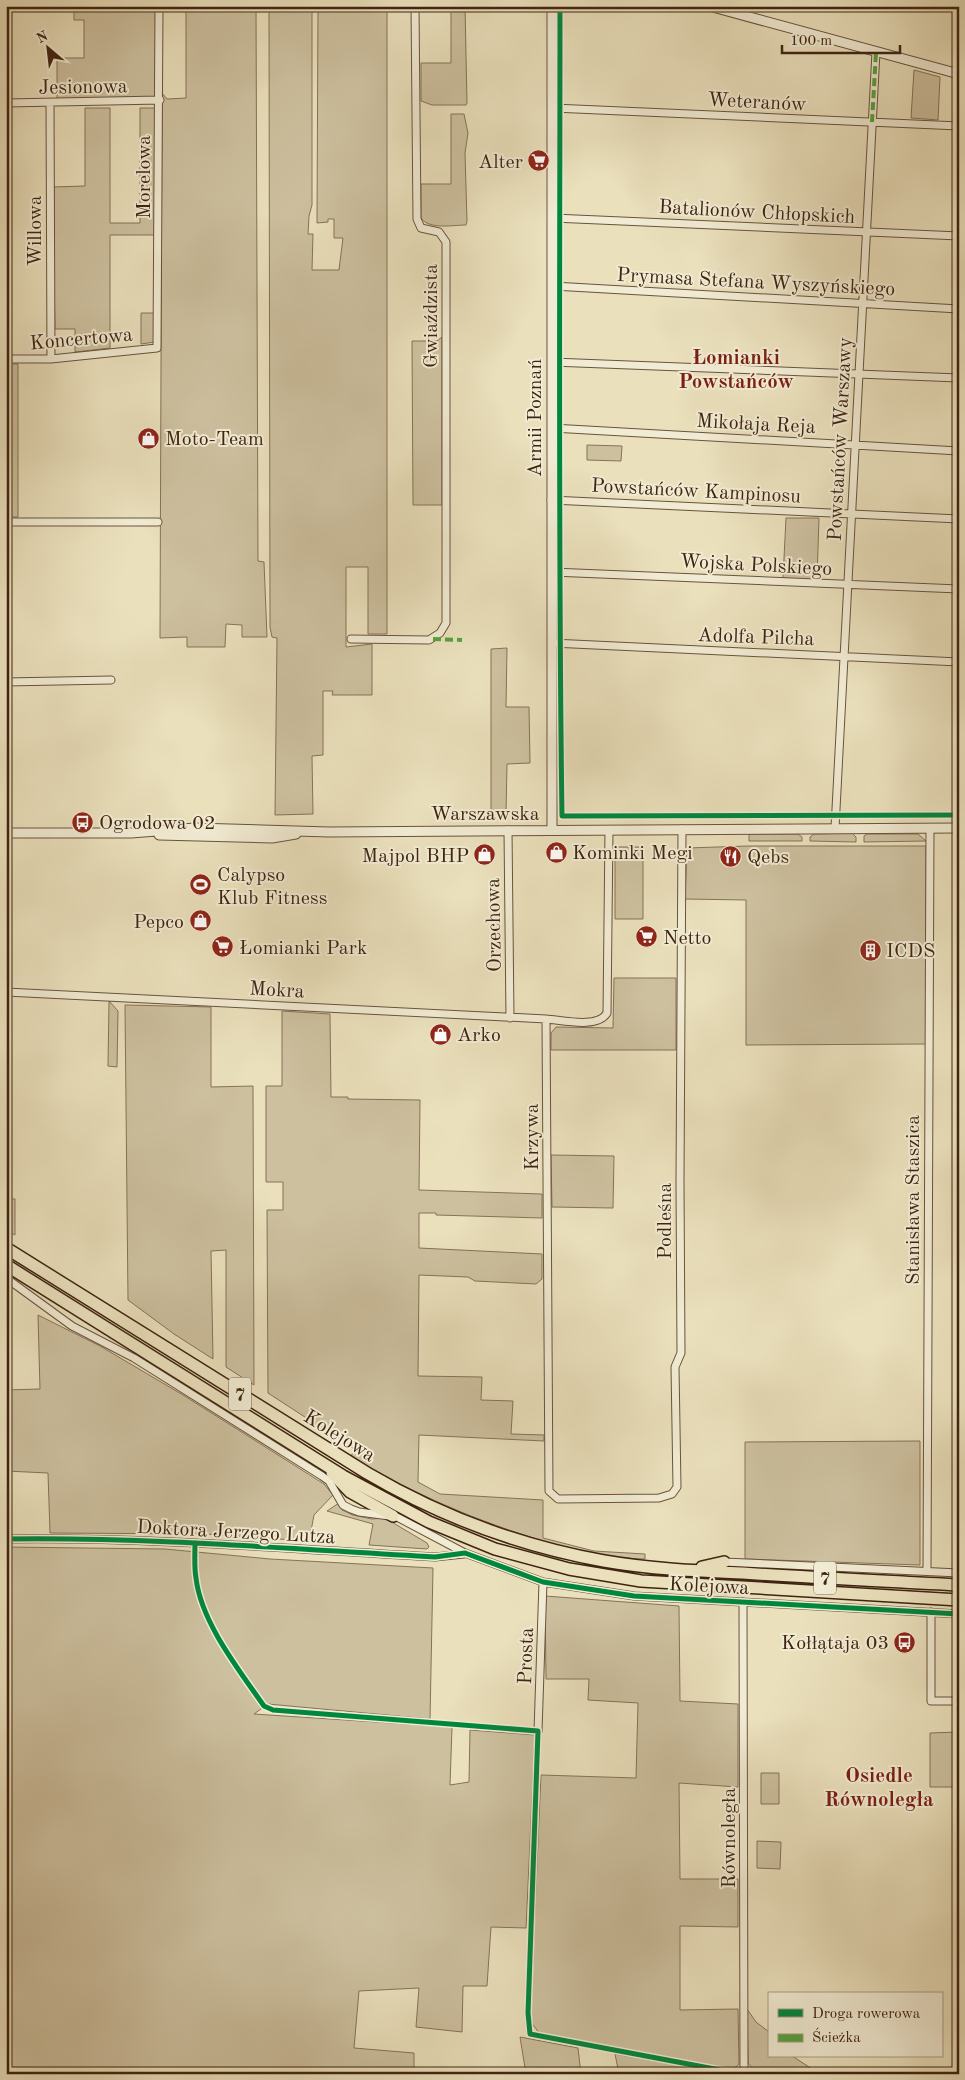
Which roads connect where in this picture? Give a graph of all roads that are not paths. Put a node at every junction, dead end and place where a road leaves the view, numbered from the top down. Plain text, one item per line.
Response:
1 (159, 6) edge
2 (415, 6) edge
3 (552, 6) edge
4 (709, 6) edge
5 (876, 52) junction
6 (959, 74) edge
7 (160, 100) junction
8 (6, 103) edge
9 (50, 103) junction
10 (553, 108) junction
11 (872, 122) junction
12 (959, 126) edge
13 (553, 218) junction
14 (866, 232) junction
15 (959, 236) edge
16 (552, 286) junction
17 (863, 303) junction
18 (959, 308) edge
19 (158, 348) joint
20 (6, 359) edge
21 (51, 359) junction
22 (552, 362) junction
23 (859, 374) junction
24 (959, 378) edge
25 (552, 428) junction
26 (855, 445) junction
27 (959, 451) edge
28 (551, 500) junction
29 (851, 513) junction
30 (959, 519) edge
31 (6, 522) edge
32 (158, 522) dead end
33 (552, 572) junction
34 (847, 585) junction
35 (959, 589) edge
36 (351, 639) dead end
37 (552, 644) junction
38 (843, 656) junction
39 (959, 662) edge
40 (111, 680) dead end
41 (6, 682) edge
42 (835, 828) junction
43 (930, 828) junction
44 (959, 828) edge
45 (682, 829) junction
46 (508, 830) junction
47 (552, 830) junction
48 (609, 830) junction
49 (6, 833) edge
50 (6, 992) edge
51 (510, 1018) junction
52 (546, 1020) junction
53 (6, 1248) edge
54 (6, 1265) edge
55 (6, 1278) edge
56 (324, 1471) junction
57 (558, 1499) joint
58 (393, 1516) joint
59 (6, 1539) edge
60 (464, 1554) junction
61 (724, 1562) joint
62 (691, 1570) junction
63 (927, 1571) junction
64 (959, 1573) edge
65 (543, 1582) junction
66 (959, 1585) edge
67 (959, 1600) edge
68 (743, 1602) junction
69 (931, 1612) junction
70 (959, 1614) edge
71 (959, 1701) edge
72 (538, 1731) dead end
73 (744, 2074) edge

1 - 7 street, Morelowa
2 - 36 street, Gwiaździsta
3 - 10 street, Armii Poznań
4 - 5 street
5 - 6 street
5 - 11 street, Powstańców Warszawy
7 - 9 street, Jesionowa
7 - 19 street, Morelowa
8 - 9 street, Jesionowa
9 - 21 street, Willowa
10 - 11 street, Weteranów
10 - 13 street, Armii Poznań
11 - 12 street, Weteranów
11 - 14 street, Powstańców Warszawy
13 - 14 street, Batalionów Chłopskich
13 - 16 street, Armii Poznań
14 - 15 street, Batalionów Chłopskich
14 - 17 street, Powstańców Warszawy
16 - 17 street, Prymasa Stefana Wyszyńskiego
16 - 22 street, Armii Poznań
17 - 18 street, Prymasa Stefana Wyszyńskiego
17 - 23 street, Powstańców Warszawy
19 - 21 street, Koncertowa
20 - 21 street, Koncertowa
22 - 23 street
22 - 25 street, Armii Poznań
23 - 24 street
23 - 26 street, Powstańców Warszawy
25 - 26 street, Mikołaja Reja
25 - 28 street, Armii Poznań
26 - 27 street, Mikołaja Reja
26 - 29 street, Powstańców Warszawy
28 - 29 street, Powstańców Kampinosu
28 - 33 street, Armii Poznań
29 - 30 street, Powstańców Kampinosu
29 - 34 street, Powstańców Warszawy
31 - 32 street
33 - 34 street, Wojska Polskiego
33 - 37 street, Armii Poznań
34 - 35 street, Wojska Polskiego
34 - 38 street, Powstańców Warszawy
37 - 38 street, Adolfa Pilcha
37 - 47 street, Armii Poznań
38 - 39 street, Adolfa Pilcha
38 - 42 street, Powstańców Warszawy
40 - 41 street
42 - 43 street, Warszawska
42 - 45 street, Warszawska
43 - 44 street, Warszawska
43 - 63 street, Stanisława Staszica
45 - 48 street, Warszawska
45 - 57 street, Podleśna
46 - 47 street, Warszawska
46 - 49 street, Warszawska
46 - 51 street, Orzechowa
47 - 48 street, Warszawska
48 - 52 street
50 - 51 street, Mokra
51 - 52 street, Mokra
52 - 57 street, Krzywa
53 - 62 highway, Kolejowa / 7
54 - 56 highway, Kolejowa / 7
55 - 56 street
56 - 58 highway
56 - 67 highway, Kolejowa / 7
58 - 60 street, Kolejowa
59 - 60 street, Doktora Jerzego Lutza
60 - 65 street, Kolejowa
61 - 62 highway
61 - 63 street, Kolejowa
62 - 66 highway, Kolejowa / 7
63 - 64 street, Kolejowa
65 - 68 street, Kolejowa
65 - 72 street, Prosta
68 - 69 street, Kolejowa
68 - 73 street, Równoległa
69 - 70 street, Kolejowa
69 - 71 street

